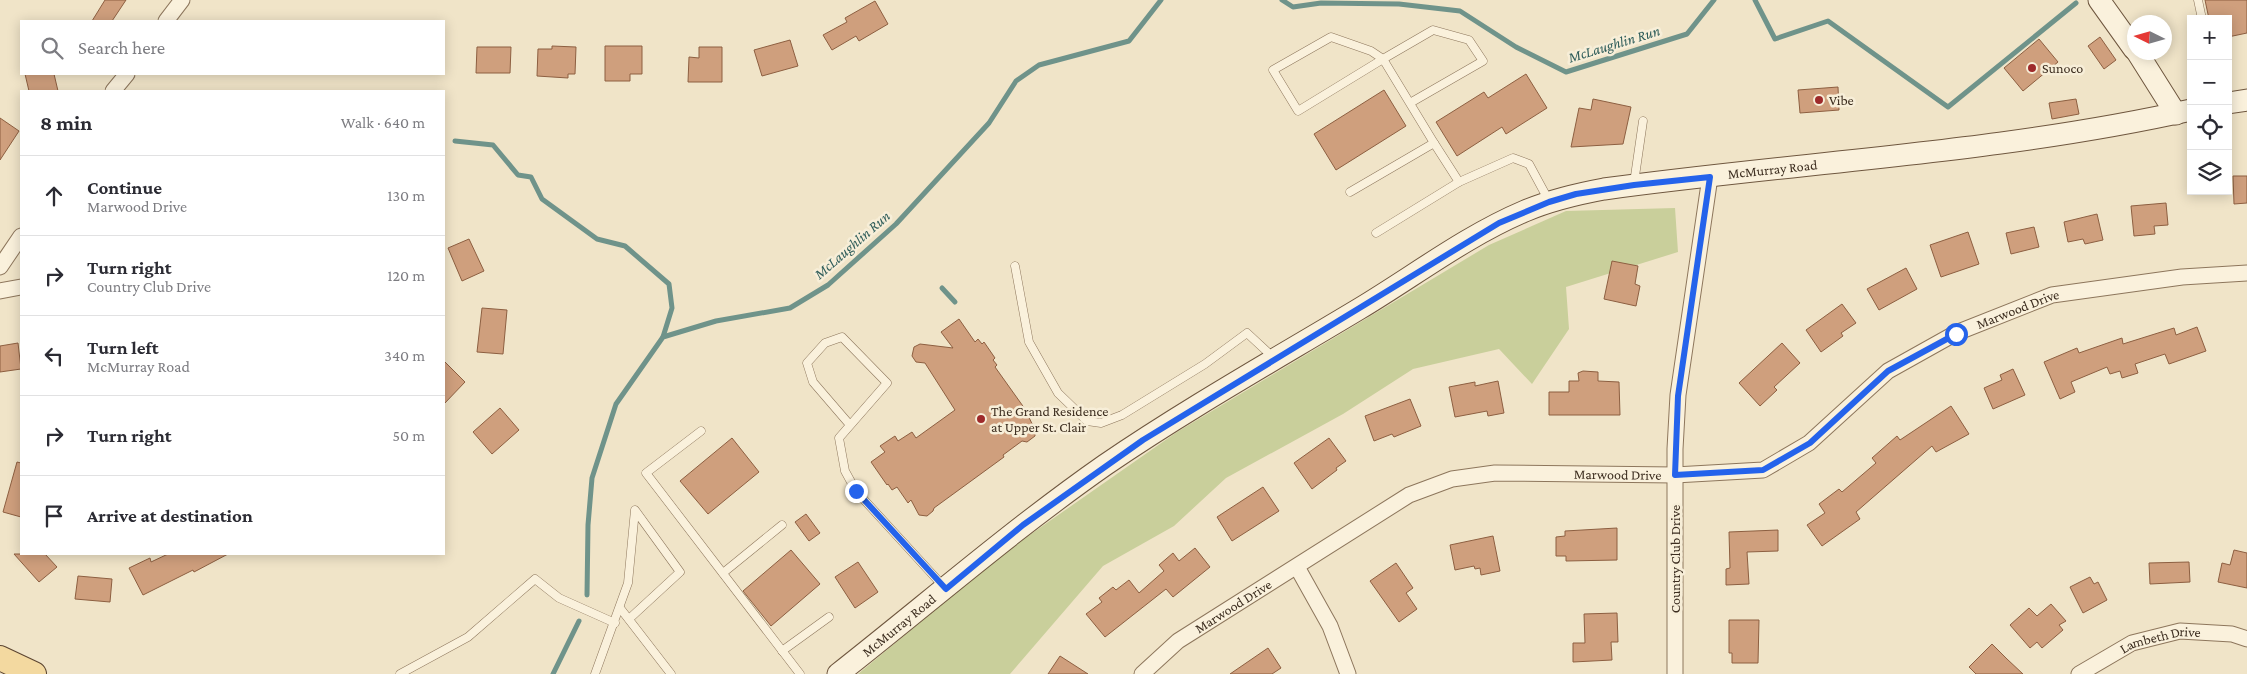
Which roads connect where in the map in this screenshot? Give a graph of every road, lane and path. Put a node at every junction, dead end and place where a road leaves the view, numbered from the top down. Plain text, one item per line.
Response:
1 (182, 0) edge
2 (2099, 0) edge
3 (2198, 0) edge
4 (2201, 15) edge
5 (167, 20) edge
6 (2127, 39) edge
7 (1383, 59) junction
8 (2143, 60) edge
9 (125, 75) edge
10 (114, 90) edge
11 (2247, 100) edge
12 (2232, 102) edge
13 (1410, 103) junction
14 (2183, 112) edge
15 (1643, 121) dead end
16 (1434, 143) junction
17 (1710, 177) junction
18 (1459, 182) junction
19 (1634, 185) junction
20 (1350, 192) dead end
21 (1549, 202) junction
22 (1376, 233) dead end
23 (20, 237) edge
24 (1015, 266) dead end
25 (0, 267) edge
26 (2247, 273) edge
27 (20, 287) edge
28 (0, 291) edge
29 (1276, 360) junction
30 (850, 425) junction
31 (700, 431) dead end
32 (1675, 475) junction
33 (782, 524) dead end
34 (1297, 567) junction
35 (723, 573) junction
36 (946, 589) junction
37 (620, 608) junction
38 (829, 618) dead end
39 (629, 620) junction
40 (615, 623) junction
41 (2247, 639) edge
42 (782, 651) junction
43 (0, 658) edge
44 (34, 674) edge
45 (400, 674) edge
46 (595, 674) edge
47 (671, 674) edge
48 (800, 674) edge
49 (838, 674) edge
50 (1142, 674) edge
51 (1348, 674) edge
52 (1675, 674) edge
53 (2079, 674) edge

1 - 5 street
2 - 6 main road
3 - 4 lane
7 - 7 lane
7 - 13 lane
7 - 13 lane
8 - 14 main road
9 - 10 street
11 - 12 main road
13 - 16 lane
14 - 17 main road, McMurray Road
15 - 19 lane
16 - 18 lane
16 - 20 lane
17 - 19 main road, McMurray Road
17 - 32 street, Country Club Drive
18 - 21 lane
18 - 22 lane
19 - 21 main road, McMurray Road
21 - 29 main road, McMurray Road
23 - 25 street
24 - 29 lane
26 - 32 street, Marwood Drive
27 - 28 street
29 - 36 main road, McMurray Road
30 - 30 lane
30 - 36 lane
31 - 35 lane
32 - 34 street, Marwood Drive
32 - 52 street, Country Club Drive
33 - 35 lane
34 - 50 street, Marwood Drive
34 - 51 street
35 - 42 lane
36 - 49 main road, McMurray Road
37 - 39 lane
37 - 39 lane
37 - 40 lane
38 - 42 lane
39 - 47 lane
40 - 45 lane
40 - 46 lane
41 - 53 street, Lambeth Drive
42 - 48 lane
43 - 44 main road

